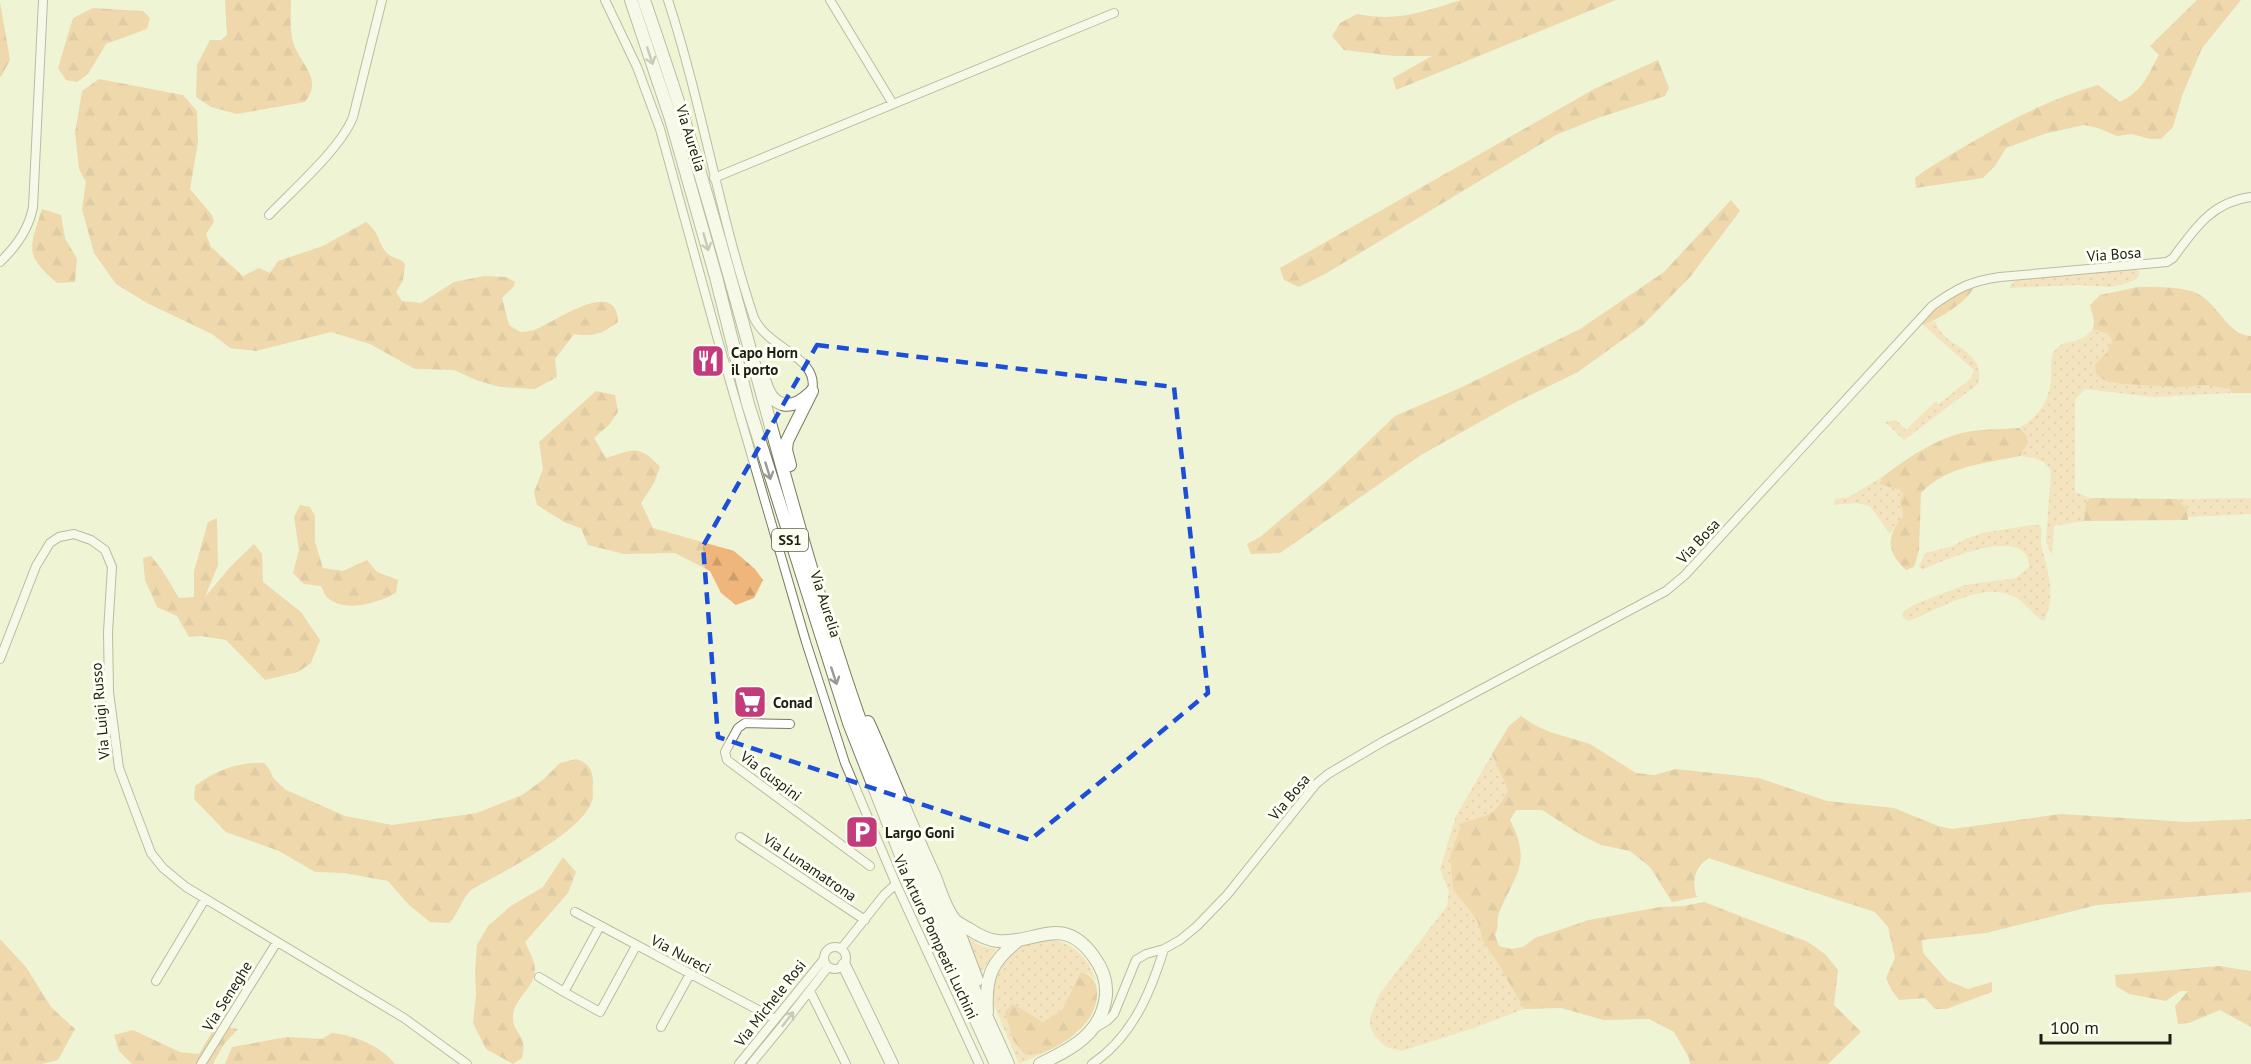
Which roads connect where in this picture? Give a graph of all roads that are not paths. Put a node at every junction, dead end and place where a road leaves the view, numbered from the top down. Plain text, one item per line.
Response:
1 (43, 0) edge
2 (382, 0) edge
3 (605, 0) edge
4 (631, 0) edge
5 (644, 0) edge
6 (668, 0) edge
7 (830, 0) edge
8 (1114, 13) dead end
9 (893, 104) junction
10 (714, 178) junction
11 (2251, 197) edge
12 (269, 215) dead end
13 (0, 261) edge
14 (742, 326) junction
15 (812, 391) junction
16 (802, 534) junction
17 (831, 632) junction
18 (0, 659) edge
19 (790, 724) dead end
20 (740, 837) dead end
21 (870, 866) dead end
22 (896, 884) junction
23 (205, 899) junction
24 (575, 912) dead end
25 (954, 919) junction
26 (865, 920) junction
27 (600, 926) junction
28 (1019, 940) junction
29 (277, 942) junction
30 (636, 946) junction
31 (842, 949) junction
32 (1164, 950) junction
33 (826, 963) junction
34 (844, 965) junction
35 (690, 974) junction
36 (539, 977) dead end
37 (156, 981) dead end
38 (810, 991) junction
39 (564, 992) junction
40 (775, 1019) junction
41 (988, 1019) junction
42 (661, 1027) dead end
43 (1093, 1029) junction
44 (201, 1064) edge
45 (467, 1064) edge
46 (739, 1064) edge
47 (751, 1064) edge
48 (846, 1064) edge
49 (892, 1064) edge
50 (979, 1064) edge
51 (996, 1064) edge
52 (1008, 1064) edge
53 (1040, 1064) edge
54 (1092, 1064) edge

1 - 13 street
2 - 12 street
3 - 22 street, Via Arturo Pompeati Luchini
4 -> 51 highway, Via Aurelia / SS1
5 - 14 highway, Via Aurelia / SS1
6 - 10 street
7 - 9 street
8 - 9 street
9 - 10 street
10 - 15 street
11 - 32 street, Via Bosa
14 - 15 highway
14 - 16 highway, Via Aurelia / SS1
15 - 16 highway
16 - 17 highway, Via Aurelia / SS1
17 - 25 highway
17 - 41 highway, Via Aurelia / SS1
18 - 23 street, Via Luigi Russo
19 - 21 street, Via Guspini
20 - 26 street, Via Lunamatrona
22 - 26 street
22 - 50 street, Via Arturo Pompeati Luchini
23 - 29 street, Via Luigi Russo
23 - 37 street
24 - 27 street, Via Nureci
25 - 28 highway
25 - 41 highway
26 - 31 street
27 - 30 street, Via Nureci
27 - 39 street
28 - 41 highway
28 - 43 highway
29 - 44 street, Via Seneghe
29 - 45 street, Via Luigi Russo
30 - 35 street, Via Nureci
30 - 39 street
31 - 33 street
31 - 34 street
32 - 43 street, Via Bosa
32 - 54 street
33 - 34 street
33 - 38 street, Via Michele Rosi
33 - 40 street, Via Michele Rosi
34 - 49 highway
35 - 40 street, Via Nureci
35 - 42 street
36 - 39 street
47 -> 38 street, Via Michele Rosi
38 - 48 street
40 - 46 street, Via Michele Rosi
41 - 52 highway, Via Aurelia / SS1
43 - 53 highway

